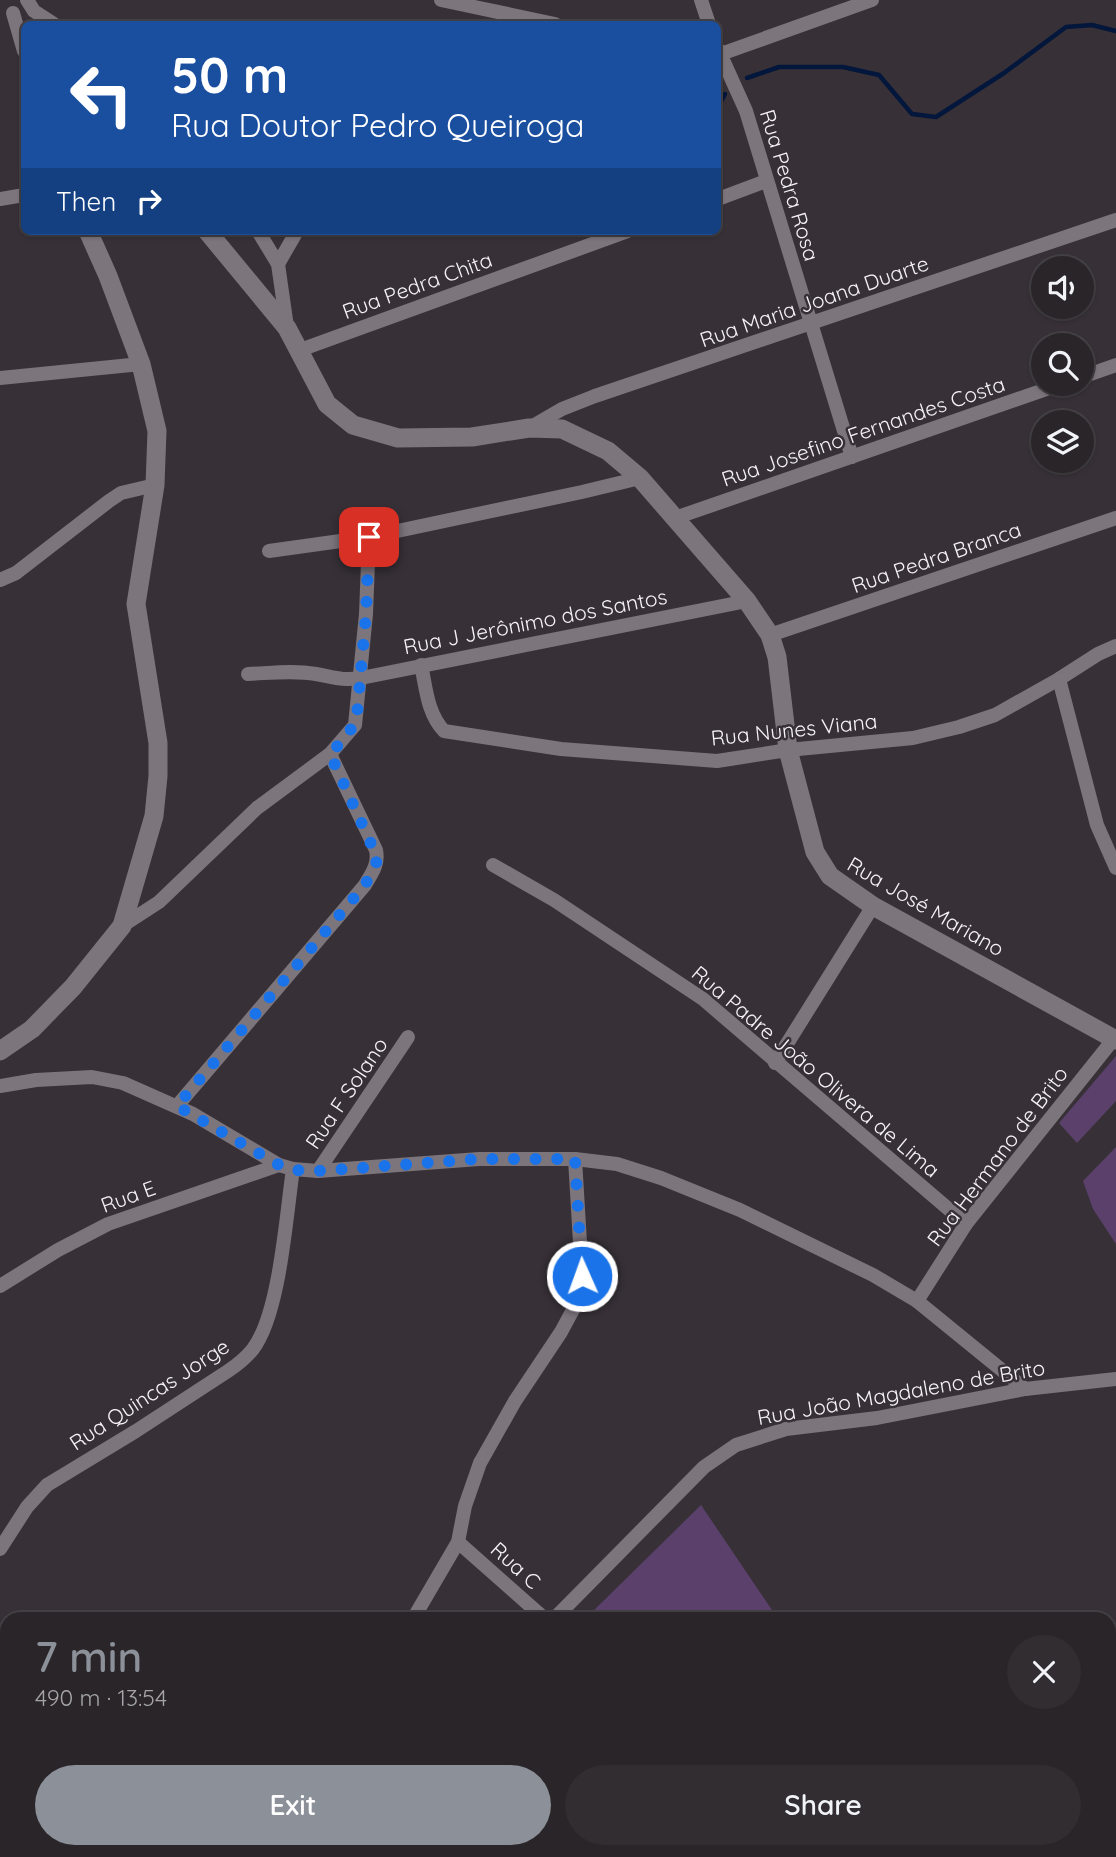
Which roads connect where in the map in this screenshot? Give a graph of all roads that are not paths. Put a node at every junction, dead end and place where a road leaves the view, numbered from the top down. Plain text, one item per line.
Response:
1 (441, 0) edge
2 (701, 0) edge
3 (872, 0) edge
4 (30, 5) edge
5 (6, 14) edge
6 (50, 21) edge
7 (541, 21) edge
8 (708, 21) edge
9 (21, 45) edge
10 (721, 52) edge
11 (721, 59) edge
12 (766, 181) junction
13 (21, 196) edge
14 (721, 198) edge
15 (0, 199) edge
16 (1116, 220) edge
17 (90, 235) edge
18 (210, 235) edge
19 (260, 235) edge
20 (295, 235) edge
21 (617, 235) edge
22 (278, 264) junction
23 (811, 324) junction
24 (287, 328) junction
25 (300, 350) junction
26 (141, 363) junction
27 (1116, 365) edge
28 (1094, 373) edge
29 (0, 378) edge
30 (1031, 395) edge
31 (528, 428) junction
32 (852, 457) junction
33 (640, 478) junction
34 (155, 485) junction
35 (675, 518) junction
36 (1116, 518) edge
37 (369, 537) junction
38 (269, 551) dead end
39 (0, 580) edge
40 (747, 601) junction
41 (770, 635) junction
42 (1116, 646) edge
43 (421, 665) junction
44 (248, 674) dead end
45 (361, 678) junction
46 (1059, 679) junction
47 (788, 750) junction
48 (330, 754) junction
49 (494, 865) dead end
50 (1116, 868) edge
51 (873, 906) junction
52 (122, 926) junction
53 (408, 1037) dead end
54 (1115, 1038) edge
55 (0, 1051) edge
56 (775, 1063) junction
57 (0, 1086) edge
58 (177, 1106) junction
59 (575, 1159) junction
60 (286, 1167) junction
61 (318, 1171) junction
62 (966, 1224) junction
63 (0, 1286) edge
64 (918, 1301) junction
65 (1116, 1379) edge
66 (1025, 1389) junction
67 (458, 1542) junction
68 (0, 1549) edge
69 (417, 1612) edge
70 (537, 1612) edge
71 (561, 1612) edge

1 - 7 street
2 - 8 street
3 - 10 street
4 - 5 street
4 - 6 street
5 - 9 street
11 - 12 street, Rua Pedra Rosa
12 - 14 street
12 - 23 street, Rua Pedra Rosa
13 - 15 street
16 - 23 street, Rua Maria Joana Duarte
17 - 26 street
18 - 24 street, Rua José Mariano
19 - 22 street
20 - 22 street
21 - 25 street, Rua Pedra Chita
22 - 24 street
23 - 31 street, Rua Maria Joana Duarte
23 - 32 street, Rua Pedra Rosa
24 - 25 street, Rua José Mariano
25 - 31 street, Rua José Mariano
26 - 29 street
26 - 34 street
27 - 28 street
30 - 32 street, Rua Josefino Fernandes Costa
31 - 33 street, Rua José Mariano
32 - 35 street, Rua Josefino Fernandes Costa
33 - 35 street, Rua José Mariano
33 - 37 street
34 - 39 street
34 - 52 street
35 - 40 street, Rua José Mariano
36 - 41 street, Rua Pedra Branca
37 - 38 street
37 - 45 street
40 - 41 street, Rua José Mariano
40 - 43 street, Rua J Jerônimo dos Santos
41 - 47 street, Rua José Mariano
42 - 46 street, Rua Nunes Viana
43 - 45 street, Rua J Jerônimo dos Santos
43 - 47 street, Rua Nunes Viana
44 - 45 street, Rua J Jerônimo dos Santos
45 - 48 street
46 - 47 street, Rua Nunes Viana
46 - 50 street
47 - 51 street, Rua José Mariano
48 - 52 street
48 - 58 street
49 - 56 street, Rua Padre João Olivera de Lima
51 - 54 street, Rua José Mariano
51 - 56 street
52 - 55 street
53 - 61 street, Rua F Solano
54 - 62 street, Rua Hermano de Brito
56 - 62 street, Rua Padre João Olivera de Lima
57 - 58 street
58 - 60 street
59 - 61 street
59 - 64 street
59 - 67 street
60 - 61 street
60 - 63 street, Rua E
60 - 68 street, Rua Quincas Jorge
62 - 64 street, Rua Hermano de Brito
64 - 66 street
65 - 66 street, Rua João Magdaleno de Brito
66 - 71 street, Rua João Magdaleno de Brito
67 - 69 street
67 - 70 street, Rua C

